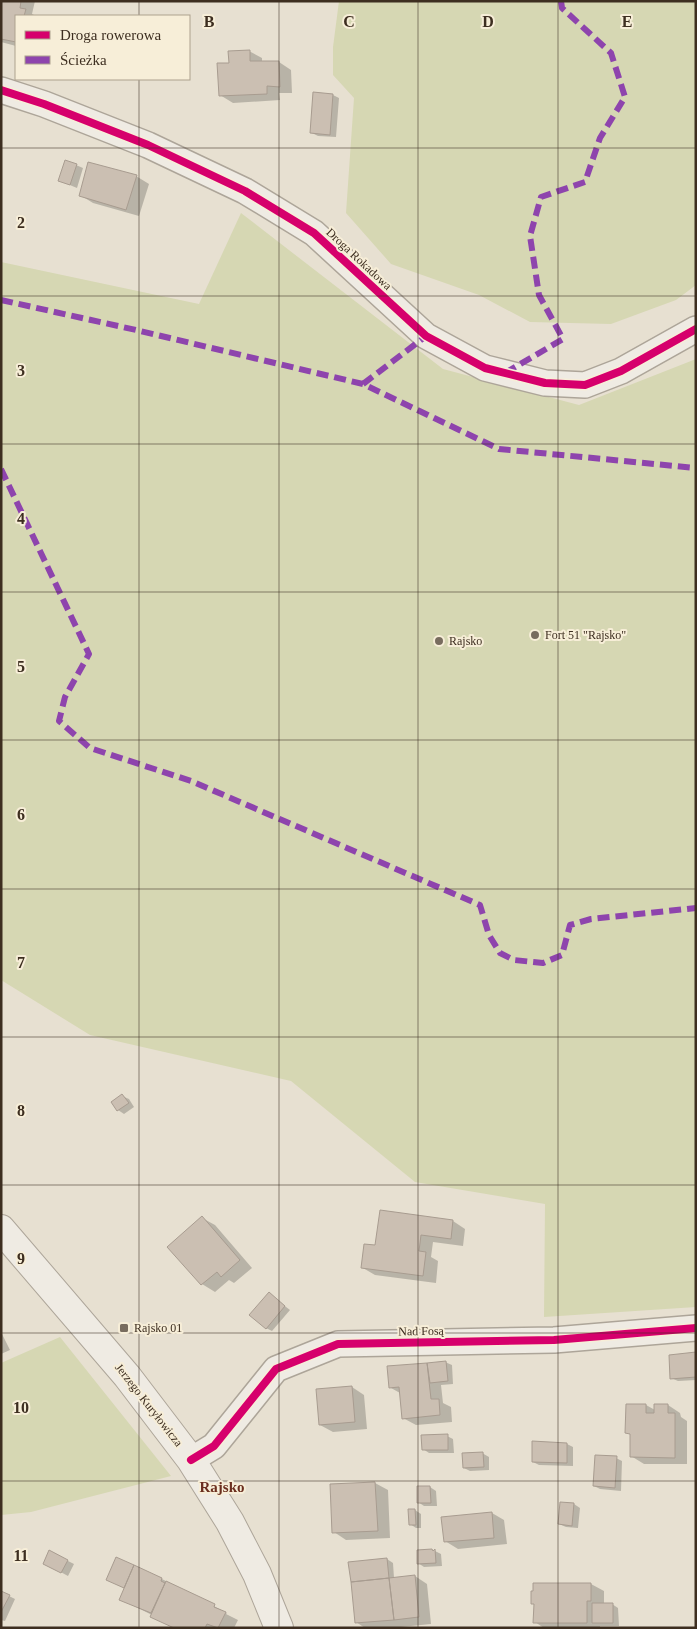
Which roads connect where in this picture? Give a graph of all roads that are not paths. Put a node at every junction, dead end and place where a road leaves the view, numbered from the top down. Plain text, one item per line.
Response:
1 (1, 90) edge
2 (696, 329) edge
3 (1, 1229) edge
4 (696, 1328) edge
5 (191, 1460) junction
6 (279, 1628) edge

1 - 2 street, Droga Rokadowa
3 - 5 street, Jerzego Kuryłowicza
4 - 5 street, Nad Fosą
5 - 6 street, Jerzego Kuryłowicza

